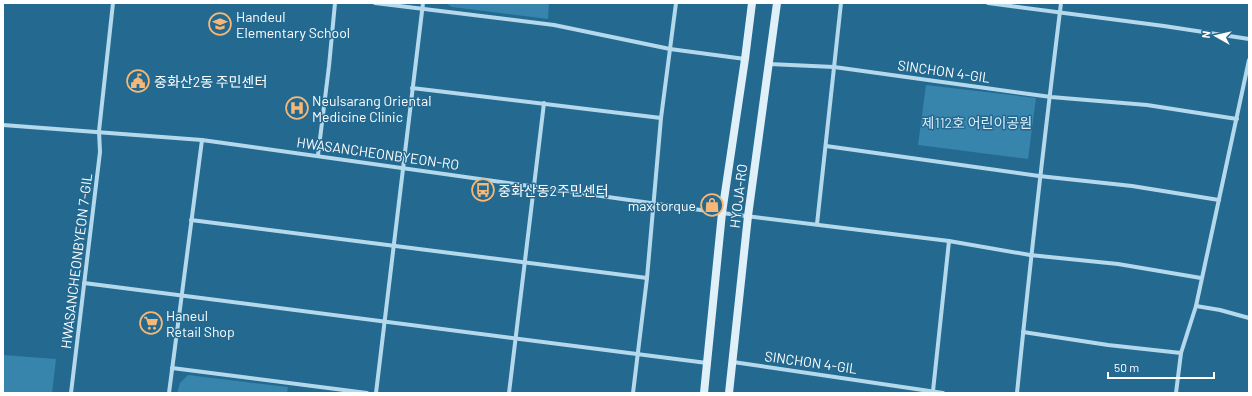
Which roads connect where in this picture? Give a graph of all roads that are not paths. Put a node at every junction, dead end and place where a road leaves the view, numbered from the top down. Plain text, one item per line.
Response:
1 (113, 3) edge
2 (335, 3) edge
3 (375, 3) edge
4 (422, 3) edge
5 (676, 3) edge
6 (752, 3) edge
7 (777, 3) edge
8 (841, 3) edge
9 (988, 3) edge
10 (1062, 3) edge
11 (422, 9) junction
12 (1060, 13) junction
13 (1249, 39) edge
14 (670, 49) junction
15 (745, 59) junction
16 (1249, 60) edge
17 (769, 64) junction
18 (834, 67) junction
19 (412, 88) junction
20 (1051, 97) junction
21 (544, 103) junction
22 (661, 118) junction
23 (1237, 119) junction
24 (3, 125) edge
25 (99, 131) junction
26 (202, 140) junction
27 (826, 146) junction
28 (318, 155) junction
29 (403, 169) junction
30 (1039, 176) junction
31 (534, 186) junction
32 (1219, 200) junction
33 (653, 202) junction
34 (722, 213) junction
35 (748, 216) junction
36 (191, 220) junction
37 (817, 224) junction
38 (949, 241) junction
39 (394, 245) junction
40 (1030, 255) junction
41 (525, 262) junction
42 (647, 278) junction
43 (1201, 278) junction
44 (84, 283) junction
45 (182, 296) junction
46 (1196, 306) junction
47 (1249, 318) edge
48 (385, 322) junction
49 (1023, 332) junction
50 (516, 338) junction
51 (1181, 353) junction
52 (638, 354) junction
53 (732, 362) junction
54 (708, 363) junction
55 (172, 368) junction
56 (933, 391) junction
57 (71, 393) edge
58 (169, 393) edge
59 (367, 393) edge
60 (376, 393) edge
61 (509, 393) edge
62 (633, 393) edge
63 (704, 393) edge
64 (729, 393) edge
65 (943, 393) edge
66 (1017, 393) edge
67 (1176, 393) edge

1 - 25 street, HWASANCHEONBYEON 7-GIL
2 - 28 street
3 - 11 street
4 - 11 street
5 - 14 street
6 - 15 street, HYOJA-RO
7 - 17 street, HYOJA-RO
8 - 18 street
9 - 12 street
10 - 12 street
11 - 14 street
11 - 19 street
12 - 13 street
12 - 20 street
14 - 15 street
14 - 22 street
15 - 34 street, HYOJA-RO
16 - 23 street
17 - 18 street, SINCHON 4-GIL
17 - 35 street, HYOJA-RO
18 - 20 street, SINCHON 4-GIL
18 - 27 street
19 - 21 street
19 - 29 street
20 - 23 street, SINCHON 4-GIL
20 - 30 street
21 - 22 street
21 - 31 street
22 - 33 street
23 - 32 street
24 - 25 street, HWASANCHEONBYEON-RO
25 - 26 street, HWASANCHEONBYEON-RO
25 - 44 street, HWASANCHEONBYEON 7-GIL
26 - 28 street, HWASANCHEONBYEON-RO
26 - 36 street
27 - 30 street
27 - 37 street
28 - 29 street, HWASANCHEONBYEON-RO
29 - 31 street, HWASANCHEONBYEON-RO
29 - 39 street
30 - 32 street
30 - 40 street
31 - 33 street, HWASANCHEONBYEON-RO
31 - 41 street
32 - 43 street
33 - 34 street, HWASANCHEONBYEON-RO
33 - 42 street
34 - 35 street, HWASANCHEONBYEON-RO
34 - 54 street, HYOJA-RO
35 - 37 street
35 - 53 street, HYOJA-RO
36 - 39 street
36 - 45 street
37 - 38 street
38 - 40 street
38 - 56 street
39 - 41 street
39 - 48 street
40 - 43 street
40 - 49 street
41 - 42 street
41 - 50 street
42 - 52 street
43 - 46 street
44 - 45 street
44 - 57 street, HWASANCHEONBYEON 7-GIL
45 - 48 street
45 - 55 street
46 - 47 street
46 - 51 street
48 - 50 street
48 - 60 street
49 - 51 street
49 - 66 street
50 - 52 street
50 - 61 street
51 - 67 street
52 - 54 street
52 - 62 street
53 - 56 street, SINCHON 4-GIL
53 - 64 street, HYOJA-RO
54 - 63 street, HYOJA-RO
55 - 58 street
55 - 59 street
56 - 65 street, SINCHON 4-GIL

